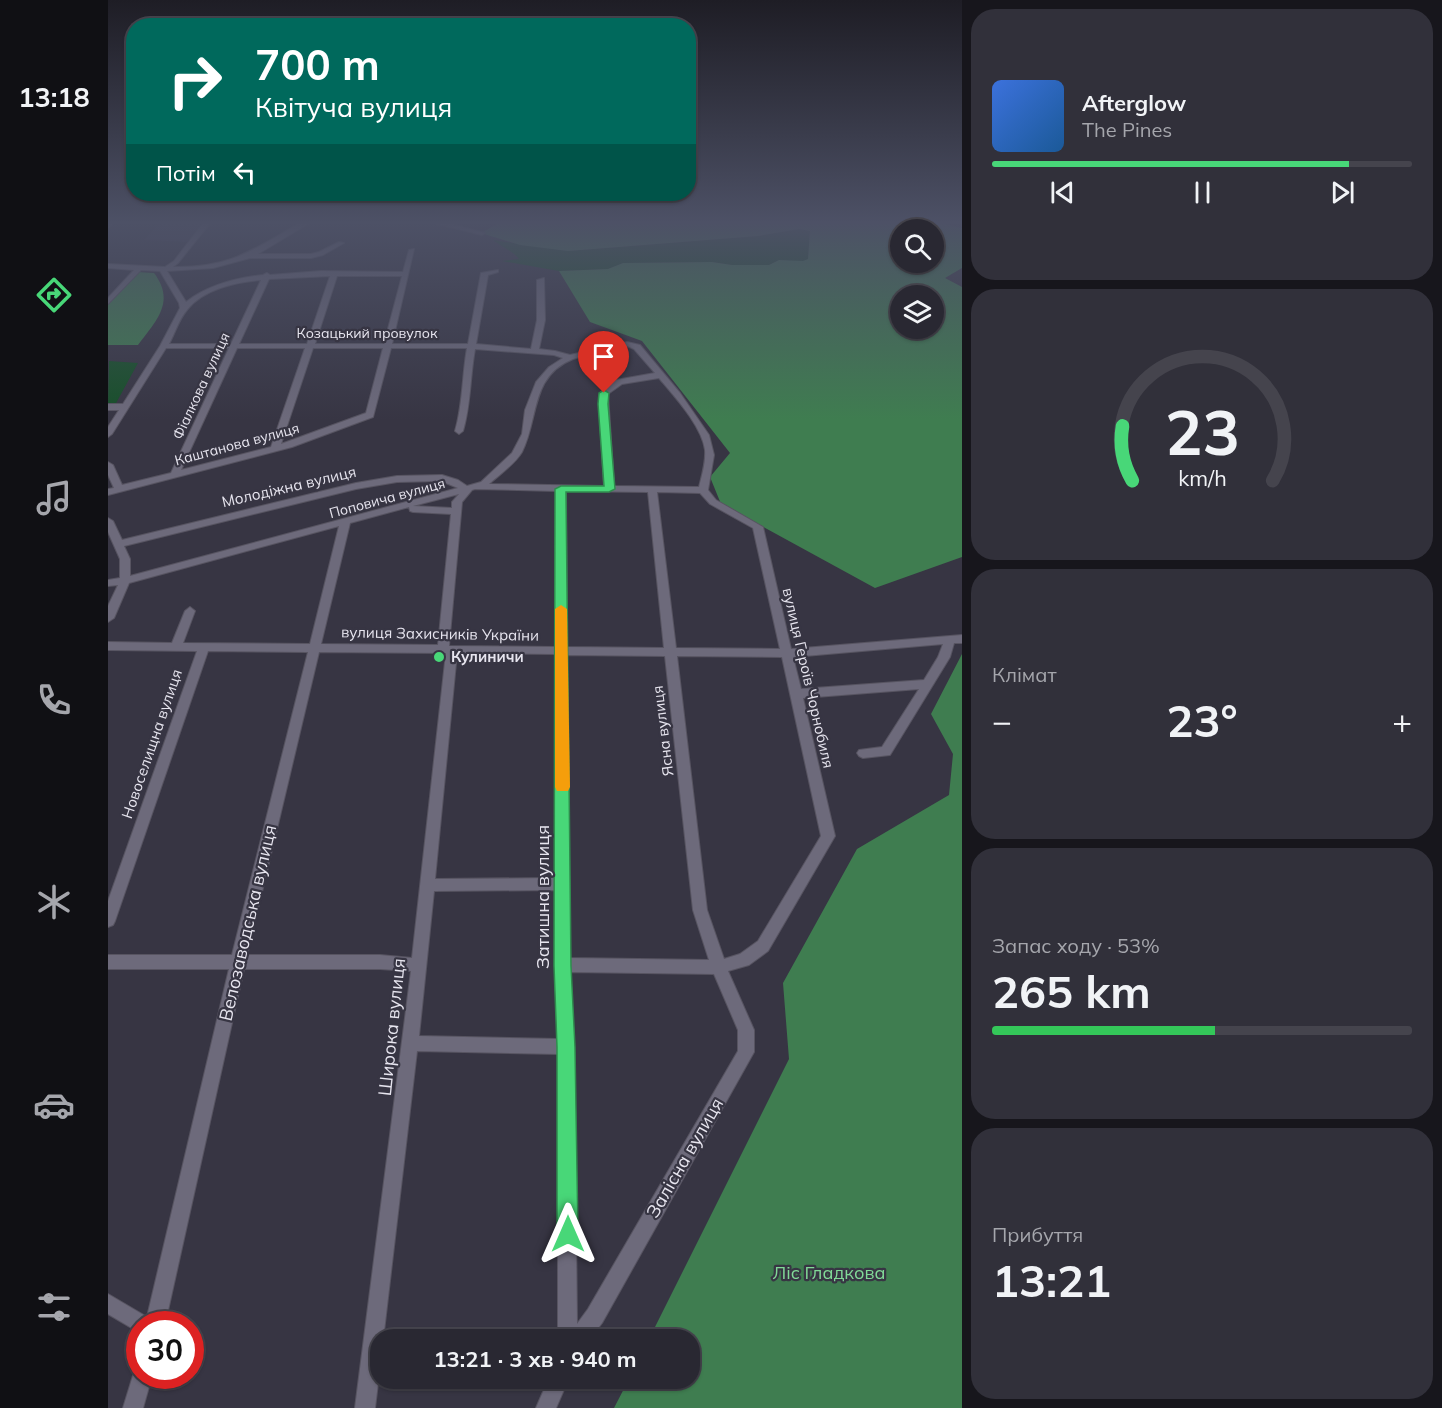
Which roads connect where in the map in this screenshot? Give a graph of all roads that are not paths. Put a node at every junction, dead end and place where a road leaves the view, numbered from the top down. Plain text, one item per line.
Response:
1 (121, 288) edge
2 (175, 288) edge
3 (211, 288) edge
4 (261, 288) edge
5 (329, 288) edge
6 (401, 288) edge
7 (482, 288) edge
8 (541, 288) edge
9 (108, 302) edge
10 (184, 305) junction
11 (164, 346) junction
12 (234, 346) junction
13 (472, 346) junction
14 (310, 347) junction
15 (386, 348) junction
16 (535, 351) junction
17 (569, 358) junction
18 (660, 375) junction
19 (108, 407) edge
20 (126, 407) junction
21 (459, 431) dead end
22 (108, 434) edge
23 (275, 449) junction
24 (108, 465) edge
25 (175, 474) junction
26 (119, 489) junction
27 (471, 489) junction
28 (561, 489) junction
29 (609, 489) junction
30 (652, 489) junction
31 (703, 489) junction
32 (108, 492) edge
33 (400, 508) junction
34 (456, 511) junction
35 (108, 521) edge
36 (345, 523) junction
37 (118, 544) junction
38 (125, 581) junction
39 (108, 583) edge
40 (190, 611) dead end
41 (108, 618) edge
42 (956, 640) edge
43 (108, 646) edge
44 (176, 647) junction
45 (204, 647) junction
46 (314, 648) junction
47 (448, 649) junction
48 (561, 650) junction
49 (671, 651) junction
50 (786, 652) junction
51 (928, 684) junction
52 (796, 694) junction
53 (863, 753) dead end
54 (563, 884) junction
55 (429, 885) junction
56 (108, 921) edge
57 (108, 962) edge
58 (238, 962) junction
59 (417, 965) junction
60 (562, 966) junction
61 (719, 967) junction
62 (411, 1043) junction
63 (566, 1047) junction
64 (108, 1303) edge
65 (158, 1311) edge
66 (126, 1314) edge
67 (569, 1329) edge
68 (584, 1329) edge
69 (138, 1389) edge
70 (554, 1389) edge
71 (133, 1408) edge
72 (365, 1408) edge
73 (546, 1408) edge

1 - 9 street
2 - 10 street
3 - 10 street
4 - 12 street, Фіалкова вулиця
5 - 14 street
6 - 15 street
7 - 13 street
8 - 16 street
10 - 11 street
11 - 12 street, Козацький провулок
11 - 20 street
12 - 14 street, Козацький провулок
12 - 25 street, Фіалкова вулиця
13 - 15 street, Козацький провулок
13 - 16 street, Козацький провулок
13 - 21 street
14 - 15 street, Козацький провулок
14 - 23 street
15 - 23 street, Каштанова вулиця
16 - 17 street, Козацький провулок
17 - 18 street, Поповича вулиця
17 - 27 street, Поповича вулиця
18 - 29 street
18 - 31 street
19 - 20 street
20 - 22 street
23 - 25 street, Каштанова вулиця
24 - 26 street
25 - 26 street, Каштанова вулиця
26 - 32 street, Каштанова вулиця
27 - 28 street
27 - 33 street, Поповича вулиця
27 - 34 street, Широка вулиця
27 - 37 street, Молодіжна вулиця
28 - 29 street
28 - 48 street, Затишна вулиця
29 - 30 street
30 - 31 street
30 - 49 street, Ясна вулиця
31 - 50 street, вулиця Героїв Чорнобиля
33 - 34 street
33 - 36 street, Поповича вулиця
34 - 47 street, Широка вулиця
35 - 37 street
36 - 38 street, Поповича вулиця
36 - 46 street, Велозаводська вулиця
37 - 38 street
38 - 39 street, Поповича вулиця
38 - 41 street
40 - 44 street
42 - 50 street, вулиця Захисників України
42 - 51 street
43 - 44 street, вулиця Захисників України
44 - 45 street, вулиця Захисників України
45 - 46 street, вулиця Захисників України
45 - 56 street, Новоселищна вулиця
46 - 47 street, вулиця Захисників України
46 - 58 street, Велозаводська вулиця
47 - 48 street, вулиця Захисників України
47 - 55 street, Широка вулиця
48 - 49 street, вулиця Захисників України
48 - 54 street, Затишна вулиця
49 - 50 street, вулиця Захисників України
49 - 61 street, Ясна вулиця
50 - 52 street, вулиця Героїв Чорнобиля
51 - 52 street
51 - 53 street
52 - 61 street, вулиця Героїв Чорнобиля
54 - 55 street
54 - 60 street, Затишна вулиця
55 - 59 street, Широка вулиця
57 - 58 street
58 - 59 street
58 - 65 street, Велозаводська вулиця
59 - 62 street, Широка вулиця
60 - 61 street
60 - 63 street, Затишна вулиця
61 - 68 street, Залісна вулиця
62 - 63 street
62 - 72 street, Широка вулиця
63 - 67 street, Затишна вулиця
64 - 66 street
69 - 71 street
70 - 73 street

